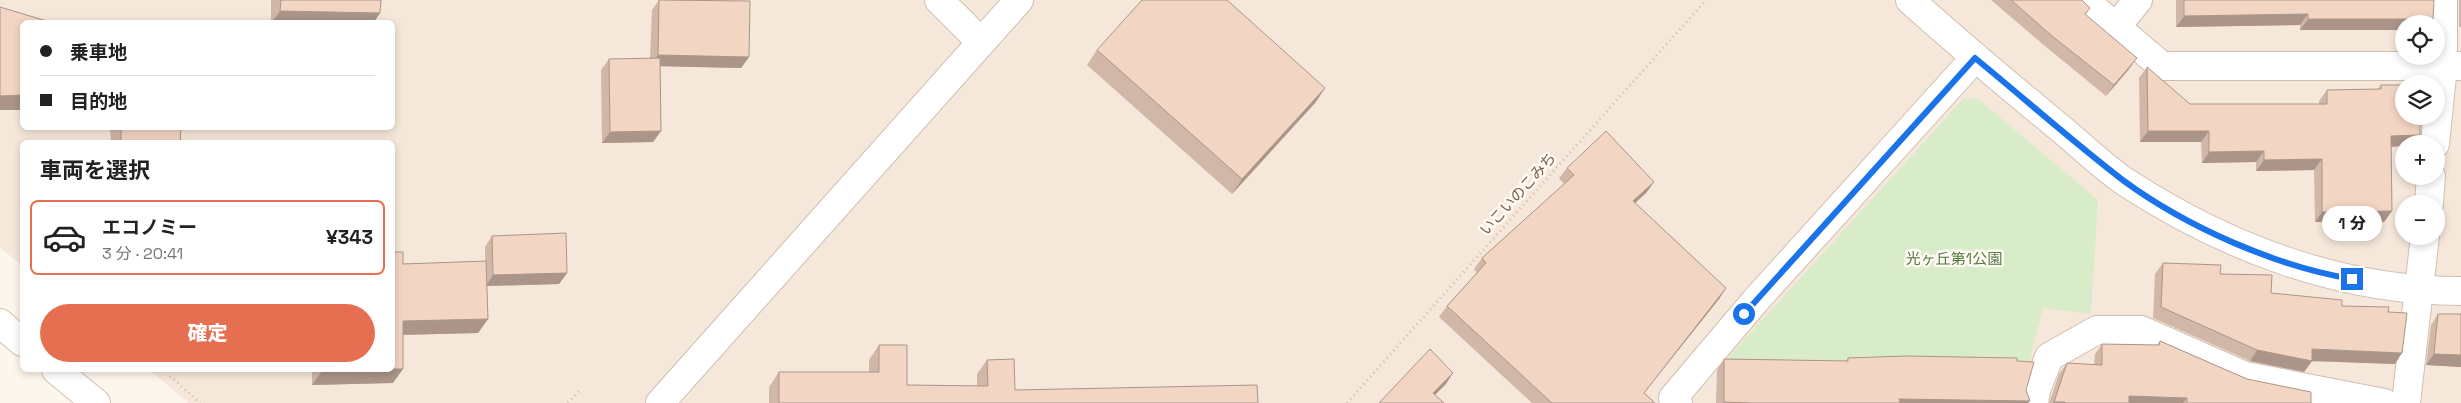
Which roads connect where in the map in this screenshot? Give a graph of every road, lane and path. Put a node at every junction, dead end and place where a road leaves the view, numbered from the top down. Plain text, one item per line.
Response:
1 (938, 0) edge
2 (1019, 0) edge
3 (1706, 0) edge
4 (1910, 0) edge
5 (2084, 0) edge
6 (2138, 0) edge
7 (2443, 0) edge
8 (2116, 26) junction
9 (981, 42) junction
10 (1975, 58) junction
11 (2452, 66) edge
12 (2437, 135) edge
13 (2424, 245) edge
14 (2419, 291) junction
15 (2461, 291) edge
16 (0, 323) edge
17 (20, 340) edge
18 (58, 372) edge
19 (170, 376) dead end
20 (580, 390) dead end
21 (96, 403) edge
22 (200, 403) edge
23 (568, 403) edge
24 (660, 403) edge
25 (1347, 403) edge
26 (1678, 403) edge
27 (2034, 403) edge
28 (2384, 403) edge
29 (2406, 403) edge

1 - 9 street
2 - 9 street
3 - 25 path, いこいのこみち
4 - 10 street
5 - 8 street
6 - 8 street
7 - 11 street
8 - 11 street
9 - 24 street
10 - 14 street
10 - 26 street
11 - 12 street
13 - 14 street
14 - 15 street
14 - 29 street
16 - 17 street
18 - 21 street
19 - 22 path
20 - 23 path
27 - 28 street

